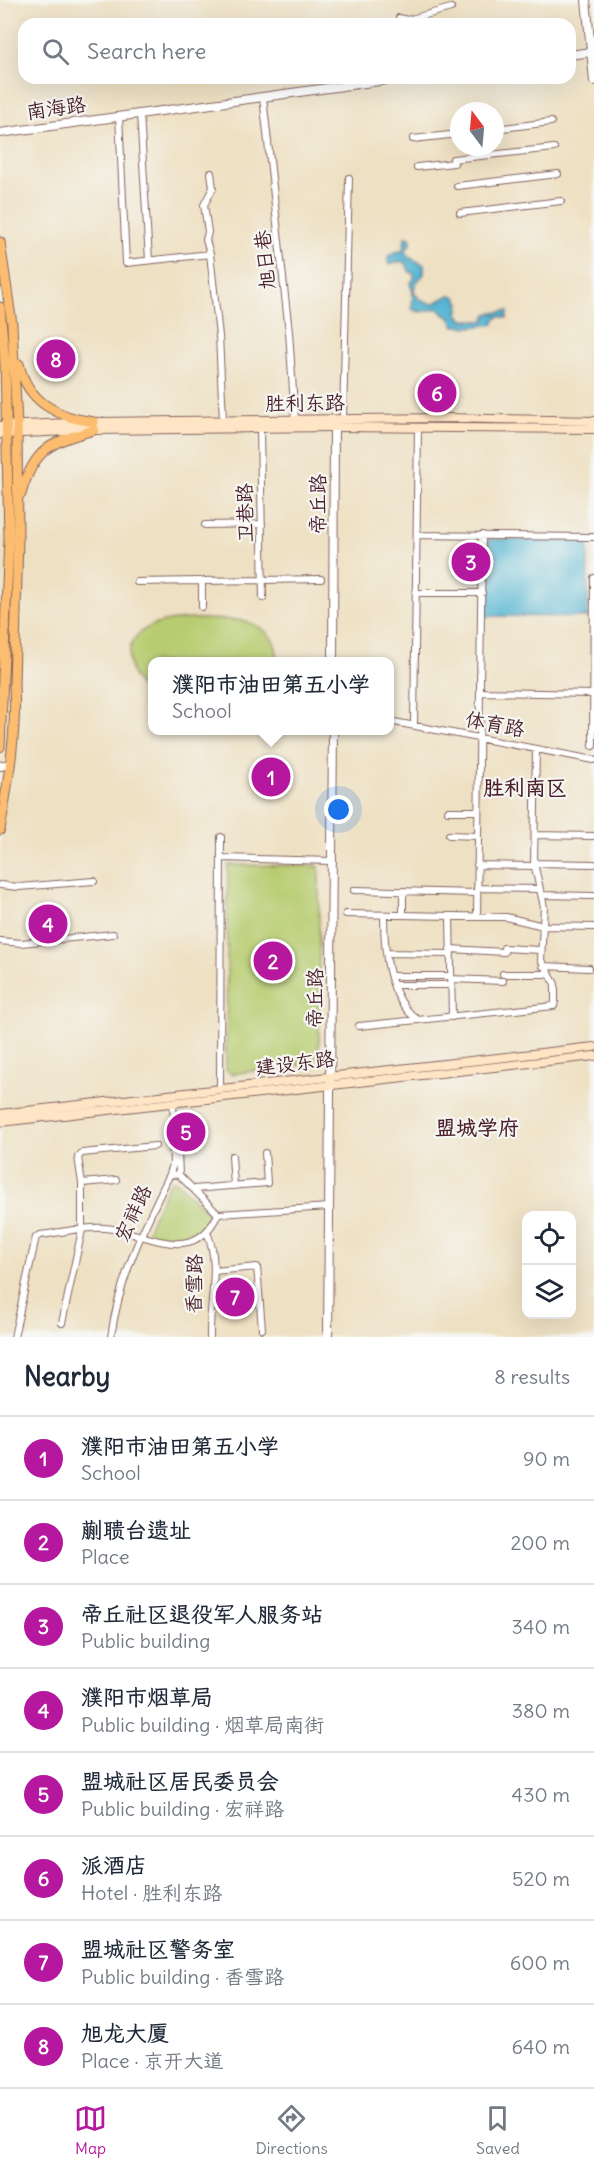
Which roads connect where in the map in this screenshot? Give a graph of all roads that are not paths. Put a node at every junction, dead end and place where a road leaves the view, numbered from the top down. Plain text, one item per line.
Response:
1 (586, 0) edge
2 (451, 8) dead end
3 (414, 18) edge
4 (591, 52) junction
5 (576, 54) edge
6 (594, 81) edge
7 (357, 84) edge
8 (263, 97) junction
9 (141, 114) junction
10 (119, 116) junction
11 (551, 122) dead end
12 (504, 128) edge
13 (0, 133) edge
14 (450, 135) edge
15 (413, 139) dead end
16 (554, 147) dead end
17 (417, 167) dead end
18 (211, 173) dead end
19 (558, 174) dead end
20 (349, 178) dead end
21 (457, 186) dead end
22 (561, 201) dead end
23 (460, 213) dead end
24 (0, 242) edge
25 (210, 254) junction
26 (149, 260) junction
27 (0, 307) edge
28 (14, 343) junction
29 (4, 349) junction
30 (0, 366) edge
31 (223, 420) junction
32 (295, 420) junction
33 (594, 421) edge
34 (337, 422) junction
35 (94, 426) junction
36 (418, 427) junction
37 (260, 428) junction
38 (8, 429) edge
39 (594, 429) edge
40 (0, 475) edge
41 (8, 496) junction
42 (18, 505) junction
43 (262, 524) junction
44 (205, 525) dead end
45 (417, 535) junction
46 (483, 535) junction
47 (594, 537) edge
48 (594, 578) edge
49 (321, 579) dead end
50 (202, 581) junction
51 (263, 581) junction
52 (137, 582) dead end
53 (594, 583) edge
54 (416, 593) junction
55 (482, 593) junction
56 (263, 598) dead end
57 (202, 607) dead end
58 (594, 610) edge
59 (594, 634) edge
60 (333, 657) edge
61 (481, 692) junction
62 (593, 694) edge
63 (394, 722) edge
64 (414, 725) junction
65 (333, 735) edge
66 (480, 737) junction
67 (593, 746) edge
68 (0, 747) edge
69 (536, 749) junction
70 (594, 760) edge
71 (0, 766) edge
72 (7, 770) edge
73 (447, 811) dead end
74 (478, 811) junction
75 (0, 830) edge
76 (449, 835) dead end
77 (535, 835) junction
78 (478, 836) junction
79 (594, 836) edge
80 (221, 837) dead end
81 (221, 858) junction
82 (333, 861) junction
83 (534, 864) junction
84 (594, 864) edge
85 (477, 865) junction
86 (94, 881) dead end
87 (0, 885) edge
88 (354, 890) dead end
89 (477, 890) junction
90 (403, 891) junction
91 (541, 892) junction
92 (594, 896) edge
93 (346, 914) dead end
94 (384, 915) junction
95 (403, 915) junction
96 (450, 916) junction
97 (477, 916) junction
98 (543, 926) junction
99 (594, 927) edge
100 (113, 934) dead end
101 (0, 941) edge
102 (540, 950) junction
103 (450, 952) junction
104 (387, 954) junction
105 (543, 966) junction
106 (589, 968) dead end
107 (548, 975) junction
108 (391, 976) junction
109 (451, 980) junction
110 (394, 985) junction
111 (452, 1017) junction
112 (418, 1020) junction
113 (359, 1026) dead end
114 (594, 1047) edge
115 (594, 1056) edge
116 (331, 1075) junction
117 (330, 1085) junction
118 (220, 1089) junction
119 (173, 1102) junction
120 (0, 1114) edge
121 (0, 1122) edge
122 (174, 1123) junction
123 (155, 1146) dead end
124 (265, 1153) dead end
125 (232, 1156) dead end
126 (170, 1174) junction
127 (179, 1175) junction
128 (116, 1180) dead end
129 (82, 1183) junction
130 (234, 1186) junction
131 (194, 1189) junction
132 (329, 1207) junction
133 (218, 1214) junction
134 (82, 1230) junction
135 (207, 1232) junction
136 (140, 1237) junction
137 (214, 1271) junction
138 (62, 1323) dead end
139 (262, 1329) dead end
140 (14, 1337) edge
141 (111, 1337) edge
142 (210, 1337) edge
143 (328, 1337) edge

1 - 4 street
2 - 3 street
4 - 5 street
4 - 6 street
7 - 8 street, 南海路
8 - 9 street, 南海路
8 - 32 street, 旭日巷
9 - 10 street, 南海路
9 - 26 street
10 - 13 street, 南海路
10 - 26 street
11 - 12 street
14 - 15 street
16 - 17 street
18 - 25 street
19 - 21 street
20 - 34 street
22 - 23 street
24 - 28 main road
25 - 26 street
25 - 31 street
27 - 29 main road
28 - 35 main road
28 - 38 main road
29 - 30 main road
29 - 38 main road
31 - 32 main road, 胜利东路
31 - 35 main road, 胜利东路
32 - 34 main road, 胜利东路
33 - 34 main road, 胜利东路
34 - 36 main road, 胜利东路
34 - 37 main road, 胜利东路
34 - 60 street, 帝丘路
35 - 37 main road, 胜利东路
35 - 38 main road, 胜利东路
35 - 42 main road
36 - 39 main road, 胜利东路
36 - 45 street
37 - 43 street, 卫巷路
38 - 41 main road
38 - 42 main road
40 - 41 main road
41 - 68 main road
42 - 72 main road
43 - 44 street
43 - 51 street, 卫巷路
45 - 46 street
45 - 54 street
46 - 47 street
46 - 55 street
48 - 53 street
49 - 51 street
50 - 51 street
50 - 52 street
50 - 57 street
51 - 56 street, 卫巷路
53 - 58 street
54 - 55 street
54 - 64 street
55 - 61 street
58 - 59 street
59 - 62 street
61 - 62 street
61 - 66 street
62 - 67 street
63 - 64 street, 体育路
64 - 66 street, 体育路
65 - 82 street, 帝丘路
66 - 69 street, 体育路
66 - 74 street
69 - 70 street, 体育路
69 - 77 street
71 - 72 street
72 - 75 main road
73 - 74 street
74 - 78 street
76 - 78 street
77 - 79 street
77 - 83 street
78 - 85 street
80 - 81 street
81 - 82 street
81 - 118 street
82 - 116 street, 帝丘路
83 - 84 street
83 - 85 street
83 - 91 street
85 - 89 street
86 - 87 street
88 - 90 street
89 - 90 street
89 - 91 street
89 - 97 street
90 - 95 street
91 - 92 street
91 - 98 street
93 - 94 street
94 - 95 street
94 - 104 street
95 - 96 street
96 - 97 street
96 - 103 street
97 - 98 street
98 - 99 street
98 - 102 street
100 - 101 street
102 - 103 street
102 - 105 street
103 - 104 street
103 - 109 street
104 - 108 street
105 - 106 street
105 - 107 street
107 - 109 street
107 - 111 street
108 - 109 street
108 - 110 street
109 - 110 street
109 - 111 street
110 - 112 street
111 - 112 street
112 - 113 street
114 - 116 main road, 建设东路
115 - 117 main road, 建设东路
116 - 117 street, 帝丘路
116 - 118 main road, 建设东路
117 - 119 main road, 建设东路
117 - 132 street, 帝丘路
118 - 120 main road, 建设东路
119 - 121 main road, 建设东路
119 - 122 street, 宏祥路
122 - 126 street, 宏祥路
122 - 127 street
123 - 129 street
124 - 130 street
125 - 130 street
126 - 127 street
126 - 136 street, 宏祥路
127 - 131 street
128 - 129 street
129 - 134 street
130 - 131 street
131 - 133 street
132 - 133 street
132 - 143 street, 帝丘路
133 - 135 street
134 - 136 street
134 - 138 street
134 - 140 street
135 - 136 street
135 - 137 street, 香雪路
136 - 141 street, 宏祥路
137 - 139 street
137 - 142 street, 香雪路

